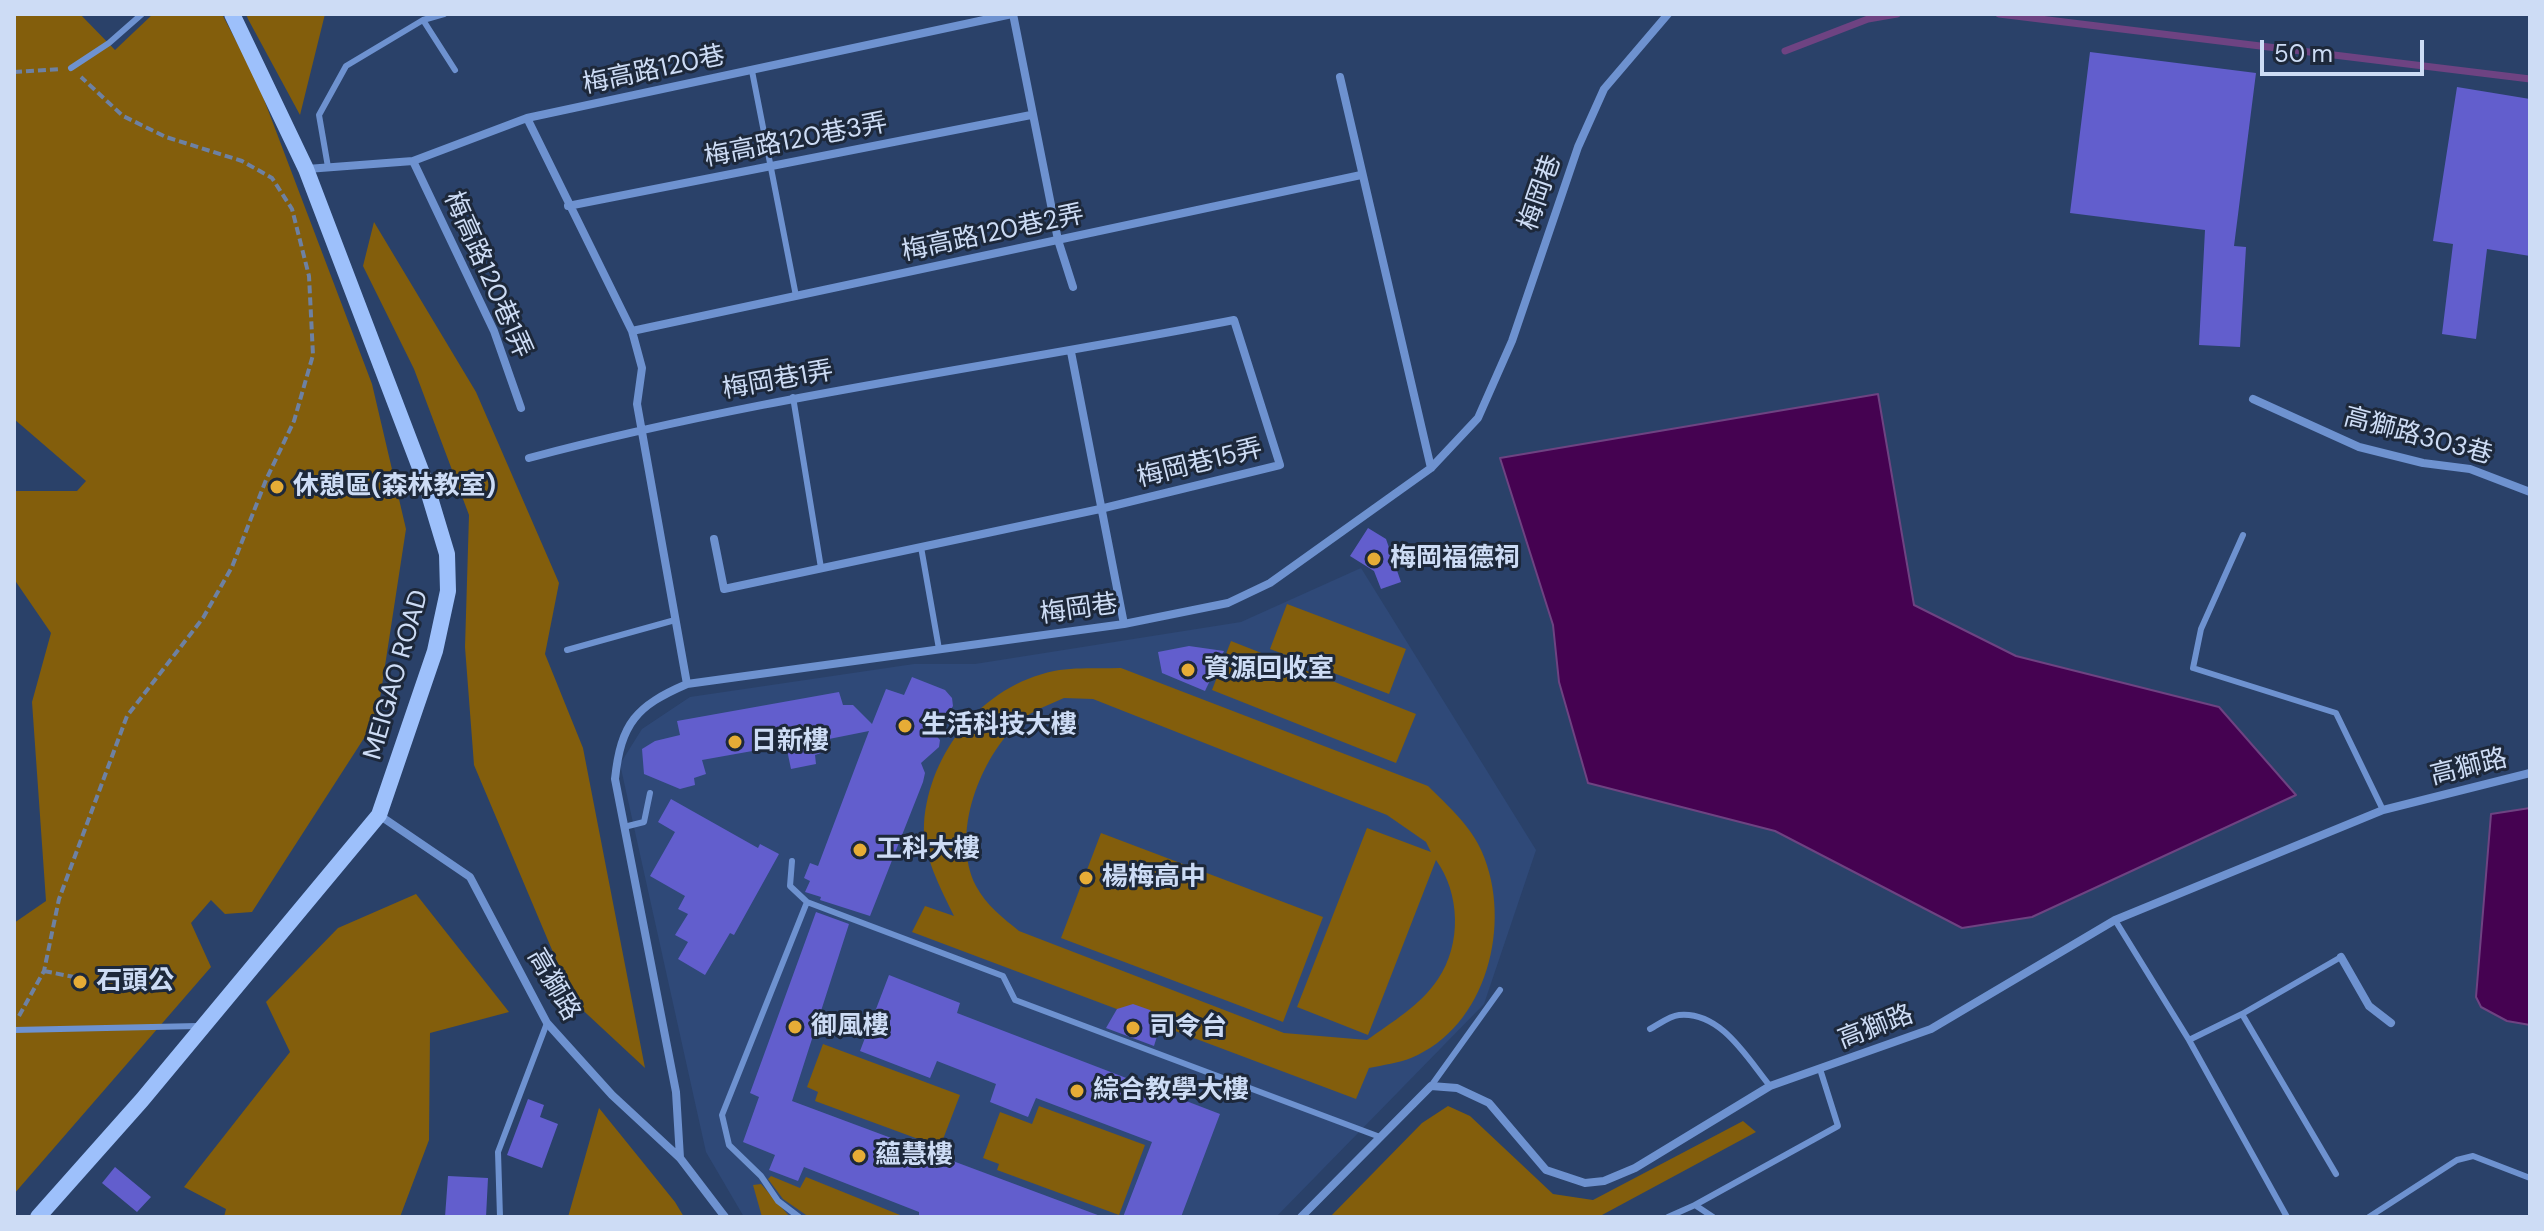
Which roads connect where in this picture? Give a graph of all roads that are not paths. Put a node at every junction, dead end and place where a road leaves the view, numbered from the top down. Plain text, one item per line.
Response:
1 (142, 14) edge
2 (232, 14) edge
3 (444, 14) edge
4 (1013, 14) edge
5 (1668, 14) edge
6 (423, 20) junction
7 (71, 68) road end
8 (455, 70) dead end
9 (752, 71) junction
10 (1340, 77) dead end
11 (1031, 115) junction
12 (527, 118) junction
13 (413, 161) junction
14 (771, 166) junction
15 (328, 167) junction
16 (306, 169) junction
17 (1361, 175) junction
18 (568, 206) junction
19 (1058, 240) junction
20 (1073, 287) dead end
21 (796, 296) junction
22 (632, 331) junction
23 (1071, 352) junction
24 (921, 377) joint
25 (793, 397) junction
26 (2253, 399) dead end
27 (521, 408) dead end
28 (642, 428) junction
29 (529, 458) dead end
30 (1431, 468) junction
31 (2530, 492) edge
32 (1100, 509) junction
33 (2243, 535) dead end
34 (714, 539) dead end
35 (921, 547) junction
36 (821, 568) junction
37 (675, 620) junction
38 (1124, 624) junction
39 (939, 649) junction
40 (567, 650) dead end
41 (687, 684) junction
42 (2530, 773) edge
43 (650, 793) dead end
44 (2383, 810) junction
45 (379, 815) junction
46 (624, 827) junction
47 (792, 861) dead end
48 (807, 902) junction
49 (2115, 920) junction
50 (2341, 957) joint
51 (1500, 990) dead end
52 (2242, 1014) junction
53 (547, 1023) junction
54 (2391, 1023) dead end
55 (203, 1025) junction
56 (14, 1028) edge
57 (1650, 1029) dead end
58 (2189, 1040) junction
59 (1820, 1069) junction
60 (1431, 1086) junction
61 (1770, 1086) junction
62 (1380, 1137) junction
63 (680, 1158) junction
64 (2336, 1174) dead end
65 (2530, 1178) edge
66 (1695, 1205) junction
67 (38, 1217) edge
68 (500, 1217) edge
69 (725, 1217) edge
70 (799, 1217) edge
71 (1301, 1217) edge
72 (1668, 1217) edge
73 (1713, 1217) edge
74 (2287, 1217) edge
75 (2369, 1217) edge

1 - 7 lane
2 - 16 street, MEIGAO ROAD
3 - 6 lane
4 - 9 street, 梅高路120巷
4 - 11 street
5 - 30 street, 梅岡巷
6 - 8 lane
6 - 15 lane
9 - 12 street, 梅高路120巷
9 - 14 lane
10 - 17 street
11 - 14 street, 梅高路120巷3弄
11 - 19 street
12 - 13 street, 梅高路120巷
12 - 18 street
13 - 15 street, 梅高路120巷
13 - 27 street, 梅高路120巷1弄
14 - 18 street, 梅高路120巷3弄
14 - 21 lane
15 - 16 street, 梅高路120巷
16 - 45 street, MEIGAO ROAD
17 - 19 street, 梅高路120巷2弄
17 - 30 street
18 - 22 street
19 - 20 street
19 - 21 street, 梅高路120巷2弄
21 - 22 street, 梅高路120巷2弄
22 - 28 street
23 - 24 street, 梅岡巷15弄
23 - 32 street
23 - 32 street, 梅岡巷15弄
24 - 25 street, 梅岡巷1弄
25 - 28 street, 梅岡巷1弄
25 - 36 lane
26 - 31 street, 高獅路303巷
28 - 29 street, 梅岡巷1弄
28 - 37 street
30 - 38 street, 梅岡巷
32 - 35 street, 梅岡巷15弄
32 - 38 street
33 - 44 lane
34 - 36 street, 梅岡巷15弄
35 - 36 street, 梅岡巷15弄
35 - 39 lane
37 - 40 lane
37 - 41 street
38 - 39 street, 梅岡巷
39 - 41 street, 梅岡巷
41 - 46 street, 梅岡巷
42 - 44 street, 高獅路
43 - 46 lane
44 - 49 street, 高獅路
45 - 53 street, 高獅路
45 - 55 street, MEIGAO ROAD
46 - 63 street, 梅岡巷
47 - 48 lane
48 - 62 lane
48 - 70 lane
49 - 58 lane
49 - 59 street, 高獅路
50 - 52 lane
50 - 54 street
51 - 60 lane
52 - 58 lane
52 - 64 lane
53 - 63 street, 高獅路
53 - 68 lane
55 - 56 lane
55 - 67 street, MEIGAO ROAD
57 - 61 lane
58 - 74 lane
59 - 61 street, 高獅路
59 - 66 lane
60 - 61 street, 高獅路
60 - 62 street
62 - 71 street
63 - 69 street, 高獅路
65 - 75 lane
66 - 72 lane
66 - 73 lane

